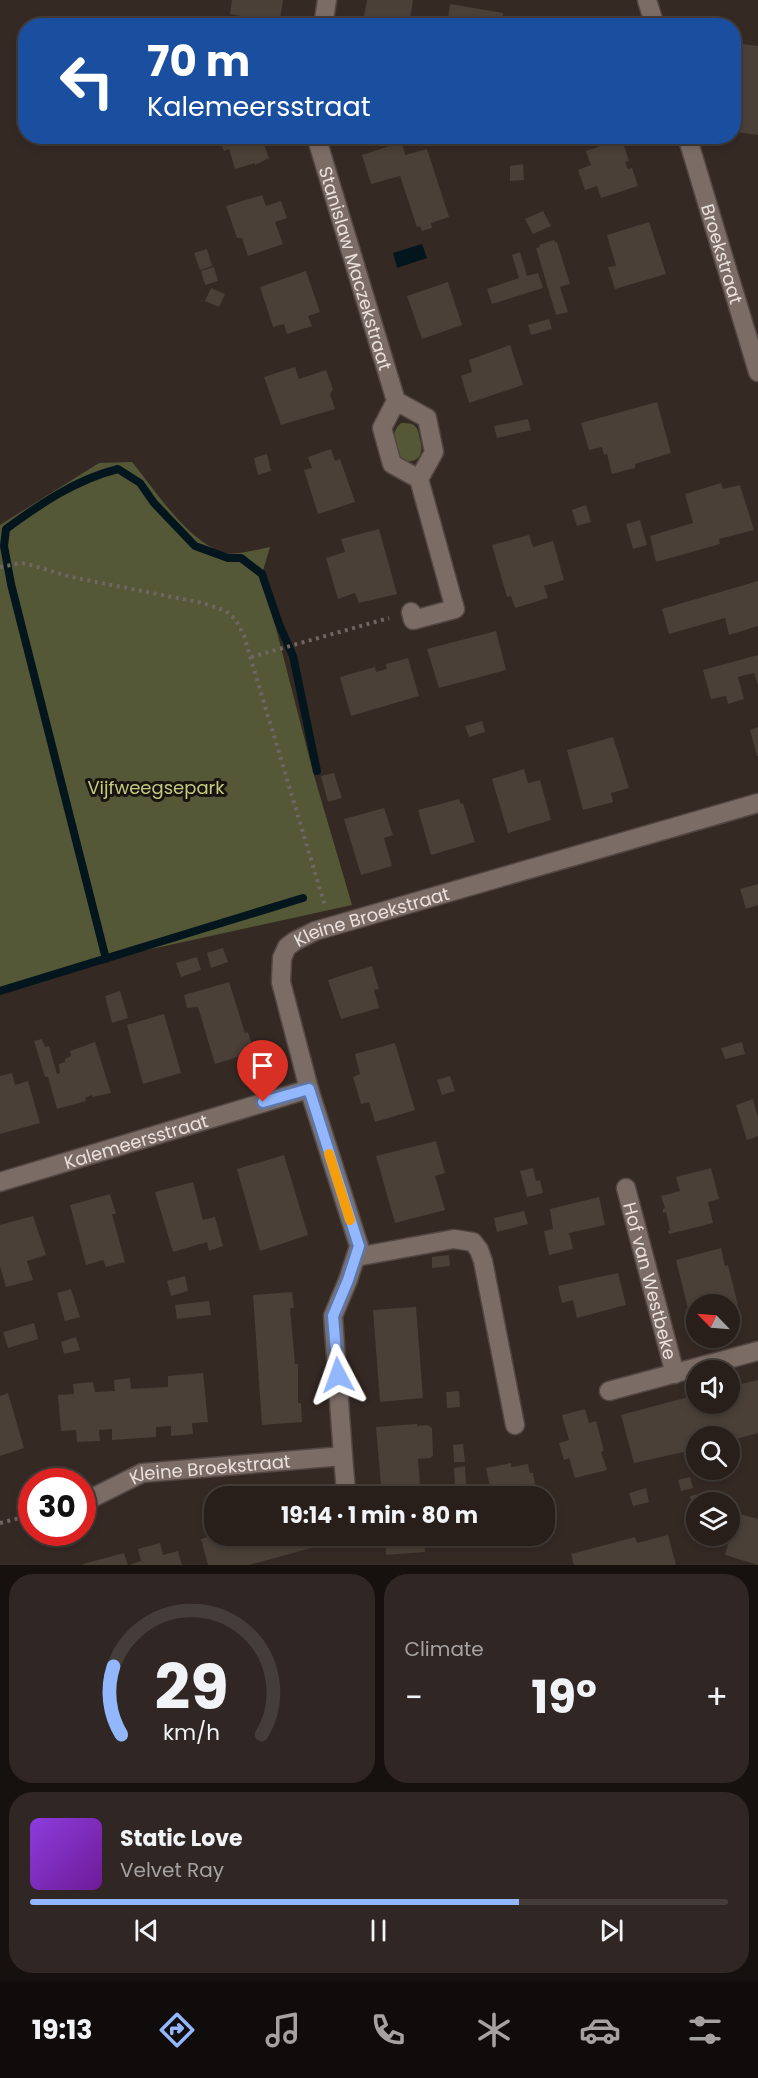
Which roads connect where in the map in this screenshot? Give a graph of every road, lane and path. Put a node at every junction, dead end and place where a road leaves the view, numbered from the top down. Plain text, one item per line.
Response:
1 (327, 0) edge
2 (647, 0) edge
3 (324, 18) edge
4 (653, 18) edge
5 (318, 144) edge
6 (689, 144) edge
7 (758, 372) edge
8 (396, 401) junction
9 (420, 479) junction
10 (0, 567) edge
11 (411, 612) joint
12 (251, 657) junction
13 (758, 803) edge
14 (331, 927) junction
15 (309, 1089) junction
16 (0, 1182) edge
17 (626, 1188) dead end
18 (356, 1257) junction
19 (758, 1351) edge
20 (675, 1374) junction
21 (609, 1391) dead end
22 (515, 1425) dead end
23 (343, 1456) junction
24 (346, 1486) edge
25 (96, 1496) edge
26 (18, 1518) edge
27 (0, 1523) edge

1 - 3 street
2 - 4 street
5 - 8 street, Stanislaw Maczekstraat
6 - 7 street, Broekstraat
8 - 9 street
8 - 9 street
9 - 11 street
10 - 12 path
11 - 12 path
12 - 14 path
13 - 14 street, Kleine Broekstraat
14 - 15 street, Kleine Broekstraat
15 - 16 street, Kalemeersstraat
15 - 18 street, Kleine Broekstraat
17 - 20 street, Hof van Westbeke
18 - 22 street
18 - 23 street, Kleine Broekstraat
19 - 20 street
20 - 21 street
23 - 24 street, Kleine Broekstraat
23 - 25 street, Kleine Broekstraat
26 - 27 path

